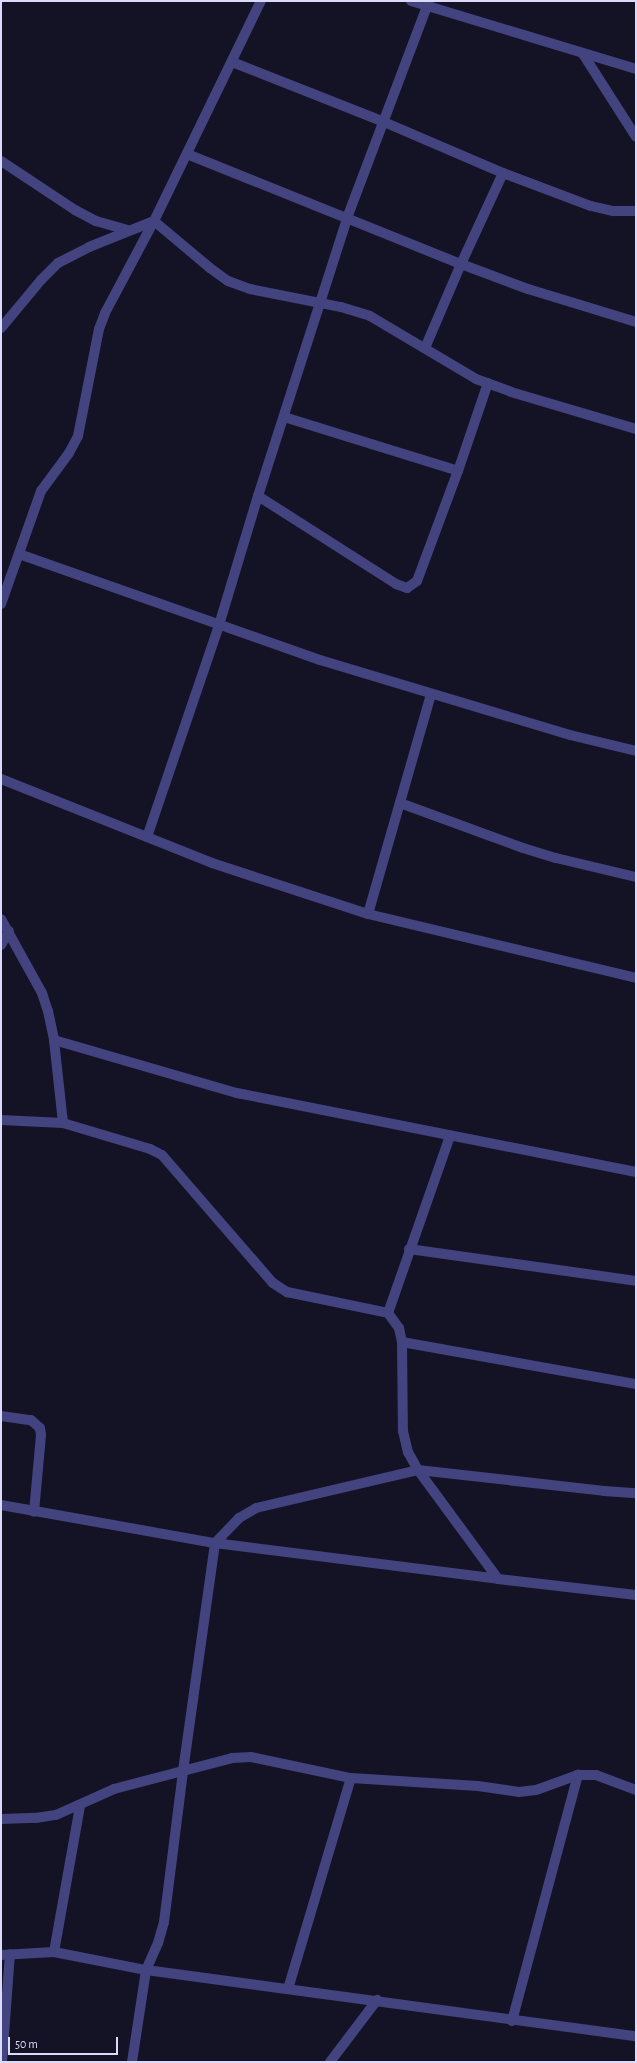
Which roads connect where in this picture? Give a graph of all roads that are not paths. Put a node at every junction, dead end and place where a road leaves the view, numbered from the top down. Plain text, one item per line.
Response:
1 (261, 1) edge
2 (411, 1) edge
3 (428, 4) edge
4 (584, 54) junction
5 (232, 62) junction
6 (636, 69) edge
7 (384, 122) junction
8 (636, 137) edge
9 (187, 154) junction
10 (1, 161) edge
11 (503, 173) junction
12 (636, 211) edge
13 (347, 218) junction
14 (154, 221) junction
15 (128, 230) junction
16 (461, 264) junction
17 (319, 303) junction
18 (636, 322) edge
19 (1, 328) edge
20 (425, 348) junction
21 (488, 384) junction
22 (284, 417) junction
23 (636, 429) edge
24 (458, 471) junction
25 (258, 496) junction
26 (19, 554) junction
27 (1, 604) edge
28 (219, 625) junction
29 (431, 694) junction
30 (636, 751) edge
31 (1, 778) edge
32 (400, 803) junction
33 (147, 837) junction
34 (636, 877) edge
35 (368, 914) junction
36 (1, 919) edge
37 (9, 931) junction
38 (1, 945) edge
39 (636, 978) edge
40 (54, 1040) junction
41 (1, 1120) edge
42 (63, 1123) junction
43 (450, 1136) junction
44 (636, 1172) edge
45 (409, 1249) junction
46 (636, 1281) edge
47 (388, 1314) junction
48 (402, 1342) junction
49 (636, 1384) edge
50 (1, 1416) edge
51 (418, 1470) junction
52 (636, 1493) edge
53 (1, 1505) edge
54 (34, 1512) junction
55 (215, 1543) junction
56 (498, 1579) junction
57 (636, 1595) edge
58 (182, 1771) junction
59 (578, 1775) junction
60 (350, 1778) junction
61 (636, 1790) edge
62 (80, 1806) junction
63 (1, 1819) edge
64 (54, 1952) junction
65 (5, 1954) edge
66 (146, 1970) junction
67 (288, 1989) junction
68 (377, 2000) junction
69 (512, 2021) junction
70 (636, 2036) edge
71 (2, 2062) edge
72 (132, 2062) edge
73 (330, 2062) edge

1 - 5 street
2 - 3 street
3 - 4 street
3 - 7 street
4 - 6 street
4 - 8 street
5 - 7 street
5 - 9 street
7 - 11 street
7 - 13 street
9 - 13 street
9 - 14 street
10 - 15 street
11 - 12 street
11 - 16 street
13 - 16 street
13 - 17 street
14 - 15 street
14 - 17 street
14 - 26 street
15 - 19 street
16 - 18 street
16 - 20 street
17 - 20 street
17 - 22 street
20 - 21 street
21 - 23 street
21 - 24 street
22 - 24 street
22 - 25 street
24 - 25 street
25 - 28 street
26 - 27 street
26 - 28 street
28 - 29 street
28 - 33 street
29 - 30 street
29 - 32 street
31 - 33 street
32 - 34 street
32 - 35 street
33 - 35 street
35 - 39 street
36 - 37 street
37 - 38 street
37 - 40 street
40 - 42 street
40 - 43 street
41 - 42 street
42 - 47 street
43 - 44 street
43 - 45 street
45 - 46 street
45 - 47 street
47 - 48 street
48 - 49 street
48 - 51 street
50 - 54 street
51 - 52 street
51 - 55 street
51 - 56 street
53 - 54 street
54 - 55 street
55 - 56 street
55 - 58 street
56 - 57 street
58 - 60 street
58 - 62 street
58 - 66 street
59 - 60 street
59 - 61 street
59 - 69 street
60 - 67 street
62 - 63 street
62 - 64 street
64 - 65 street
64 - 66 street
65 - 71 street
66 - 67 street
66 - 72 street
67 - 68 street
68 - 69 street
68 - 73 street
69 - 70 street

